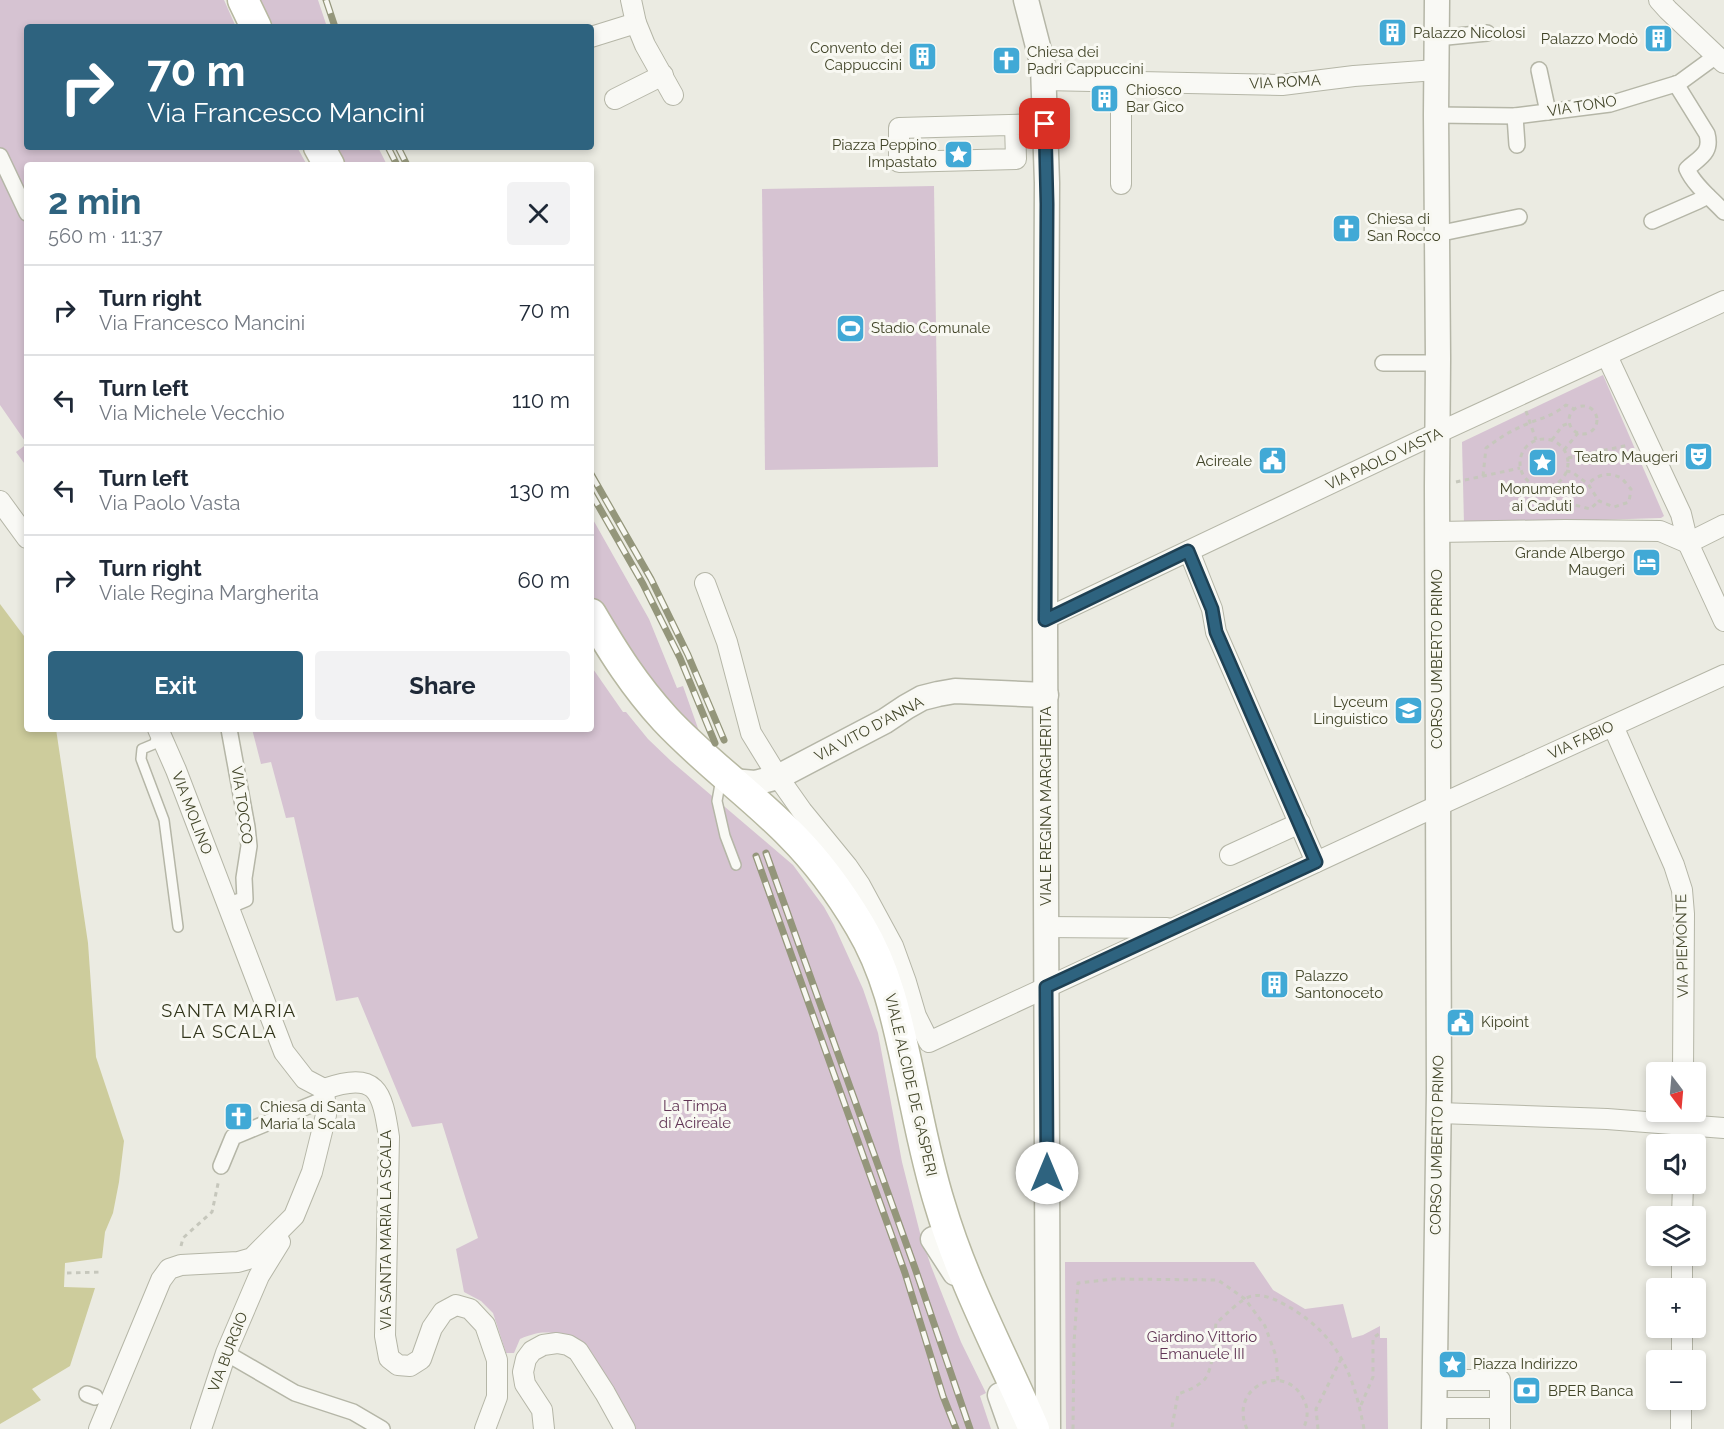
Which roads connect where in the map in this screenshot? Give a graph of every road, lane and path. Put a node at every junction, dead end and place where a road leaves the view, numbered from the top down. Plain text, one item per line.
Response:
1 (243, 0) edge
2 (631, 0) edge
3 (1437, 0) edge
4 (1659, 0) edge
5 (1026, 3) edge
6 (636, 23) junction
7 (255, 24) edge
8 (1487, 33) dead end
9 (594, 36) edge
10 (1437, 38) junction
11 (1720, 59) edge
12 (1436, 70) junction
13 (1539, 70) dead end
14 (663, 75) junction
15 (1043, 80) junction
16 (1127, 82) junction
17 (1676, 84) junction
18 (673, 95) dead end
19 (615, 99) dead end
20 (1548, 112) junction
21 (1436, 115) junction
22 (1515, 117) junction
23 (1045, 124) junction
24 (1015, 125) junction
25 (1516, 145) dead end
26 (0, 156) edge
27 (1121, 184) dead end
28 (1708, 196) junction
29 (24, 207) edge
30 (1724, 212) edge
31 (1519, 218) dead end
32 (1652, 220) dead end
33 (1437, 234) junction
34 (1724, 301) edge
35 (1607, 356) junction
36 (1383, 363) dead end
37 (1438, 363) junction
38 (1521, 396) junction
39 (1574, 409) junction
40 (1530, 422) junction
41 (1569, 423) junction
42 (1578, 433) junction
43 (1437, 434) junction
44 (1536, 440) junction
45 (1552, 440) junction
46 (1648, 440) junction
47 (1564, 451) junction
48 (1567, 458) junction
49 (1520, 468) junction
50 (1566, 471) junction
51 (1483, 476) junction
52 (1588, 484) junction
53 (1552, 485) junction
54 (1437, 486) junction
55 (0, 501) edge
56 (1599, 501) junction
57 (1558, 508) junction
58 (1724, 525) edge
59 (1565, 530) junction
60 (1437, 532) junction
61 (24, 534) edge
62 (1688, 543) junction
63 (1188, 551) junction
64 (705, 583) dead end
65 (1045, 620) junction
66 (1724, 621) edge
67 (594, 628) edge
68 (1724, 675) edge
69 (1046, 695) junction
70 (1613, 726) junction
71 (158, 732) edge
72 (158, 732) edge
73 (231, 732) edge
74 (778, 777) junction
75 (726, 783) junction
76 (1438, 805) junction
77 (1300, 824) junction
78 (1230, 855) dead end
79 (1316, 862) junction
80 (736, 865) dead end
81 (226, 902) junction
82 (178, 927) dead end
83 (1046, 927) junction
84 (1173, 928) junction
85 (1046, 987) junction
86 (929, 1042) joint
87 (1683, 1062) edge
88 (324, 1094) junction
89 (1439, 1113) junction
90 (1683, 1127) edge
91 (1724, 1128) edge
92 (221, 1166) joint
93 (294, 1216) junction
94 (183, 1238) dead end
95 (933, 1239) junction
96 (103, 1272) dead end
97 (67, 1273) dead end
98 (1245, 1299) junction
99 (1380, 1333) dead end
100 (226, 1353) junction
101 (1342, 1357) junction
102 (1434, 1380) junction
103 (1278, 1381) junction
104 (1360, 1407) junction
105 (1500, 1408) junction
106 (1316, 1409) junction
107 (1681, 1410) edge
108 (1308, 1412) junction
109 (1434, 1418) edge
110 (1031, 1423) edge
111 (1172, 1427) dead end
112 (99, 1429) edge
113 (201, 1429) edge
114 (382, 1429) edge
115 (485, 1429) edge
116 (544, 1429) edge
117 (625, 1429) edge
118 (1073, 1429) edge
119 (1247, 1429) edge
120 (1303, 1429) edge
121 (1318, 1429) edge
122 (1365, 1429) edge
123 (1500, 1429) edge
124 (1681, 1429) edge

1 - 7 main road
2 - 6 street
3 - 10 street, CORSO UMBERTO PRIMO
4 - 11 street
5 - 15 street, VIALE REGINA MARGHERITA
6 - 9 street
6 - 14 street
8 - 10 street
10 - 12 street, CORSO UMBERTO PRIMO
11 - 17 street, VIA TONO
12 - 16 street, VIA ROMA
12 - 21 street, CORSO UMBERTO PRIMO
13 - 20 street
14 - 18 street
14 - 19 street
15 - 16 street, VIA ROMA
15 - 23 street, VIALE REGINA MARGHERITA
16 - 27 street
17 - 20 street, VIA TONO
17 - 28 street
20 - 22 street, VIA TONO
21 - 22 street, VIA TONO
21 - 33 street, CORSO UMBERTO PRIMO
22 - 25 street
23 - 24 street
23 - 65 street, VIALE REGINA MARGHERITA
24 - 24 street
26 - 29 street
28 - 30 street
28 - 32 street
31 - 33 street
33 - 37 street, CORSO UMBERTO PRIMO
34 - 35 street, VIA PAOLO VASTA
35 - 38 street, VIA PAOLO VASTA
35 - 46 street
36 - 37 street
37 - 43 street, CORSO UMBERTO PRIMO
38 - 40 path
38 - 43 street, VIA PAOLO VASTA
39 - 40 path
39 - 41 path
39 - 42 path
40 - 44 path
40 - 51 path
41 - 42 path
41 - 45 path
42 - 47 path
43 - 54 street, CORSO UMBERTO PRIMO
43 - 63 street, VIA PAOLO VASTA
44 - 45 path
44 - 49 path
45 - 47 path
46 - 48 path
46 - 62 street
47 - 48 path
48 - 50 path
49 - 51 path
49 - 53 path
50 - 52 path
50 - 53 path
51 - 54 path
52 - 56 path
52 - 56 path
53 - 57 path
54 - 60 street, CORSO UMBERTO PRIMO
55 - 61 street
56 - 57 path
57 - 59 path
58 - 62 street
59 - 60 street
59 - 62 street
60 - 76 street, CORSO UMBERTO PRIMO
62 - 66 street
63 - 65 street, VIA PAOLO VASTA
63 - 77 street
64 - 74 street, VIALE ALCIDE DE GASPERI
65 - 69 street, VIALE REGINA MARGHERITA
67 - 75 main road, VIALE ALCIDE DE GASPERI
68 - 70 street, VIA FABIO
69 - 74 street, VIA VITO D'ANNA
69 - 83 street, VIALE REGINA MARGHERITA
70 - 76 street, VIA FABIO
70 - 87 street, VIA PIEMONTE
71 - 81 street, VIA MOLINO
72 - 82 lane
73 - 81 street, VIA TOCCO
74 - 75 street, VIA VITO D'ANNA
74 - 86 street, VIALE ALCIDE DE GASPERI
75 - 80 lane
75 - 95 main road, VIALE ALCIDE DE GASPERI
75 - 110 main road, VIALE ALCIDE DE GASPERI
76 - 79 street, VIA FABIO
76 - 89 street, CORSO UMBERTO PRIMO
77 - 78 street
77 - 79 street
79 - 84 street, VIA FABIO
81 - 88 street, VIA MOLINO
83 - 84 street
83 - 85 street, VIALE REGINA MARGHERITA
84 - 85 street, VIA FABIO
85 - 86 street, VIA FABIO
85 - 110 street, VIALE REGINA MARGHERITA
88 - 92 street
88 - 93 street, VIA BURGIO
88 - 115 street, VIA SANTA MARIA LA SCALA
89 - 90 street
89 - 102 street, CORSO UMBERTO PRIMO
90 - 91 street
92 - 94 path
93 - 100 street, VIA BURGIO
93 - 112 street
95 - 110 street
95 - 110 main road, VIALE ALCIDE DE GASPERI
96 - 97 path
98 - 101 path
98 - 103 path
98 - 111 path
98 - 118 path
99 - 104 path
100 - 113 street, VIA BURGIO
100 - 114 street
101 - 104 path
101 - 106 path
102 - 105 street
102 - 109 street, CORSO UMBERTO PRIMO
103 - 108 path
103 - 119 path
104 - 122 path
105 - 109 street
105 - 123 street
106 - 108 path
106 - 121 path
107 - 124 street
108 - 120 path
116 - 117 street

